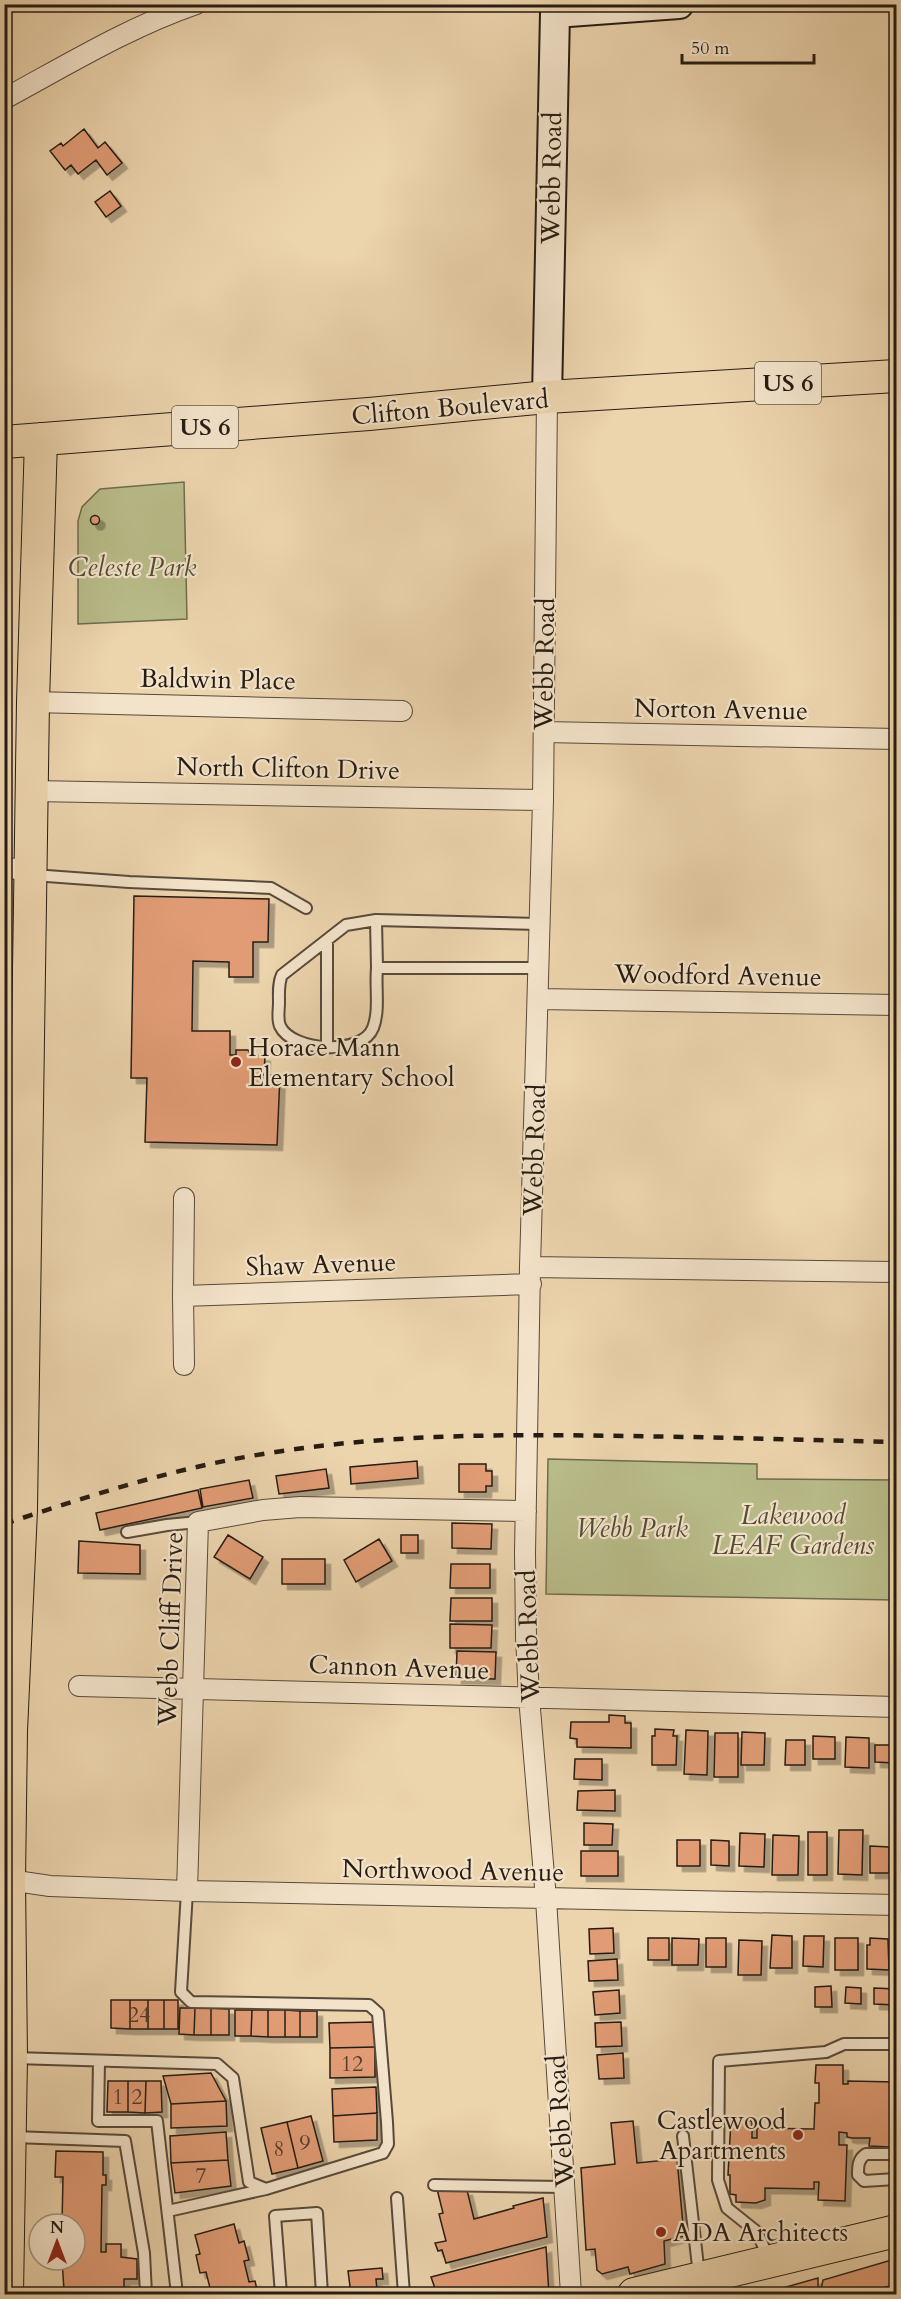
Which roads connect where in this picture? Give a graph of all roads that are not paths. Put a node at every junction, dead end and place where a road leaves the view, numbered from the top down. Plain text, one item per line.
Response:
1 (196, 4) edge
2 (679, 4) edge
3 (555, 9) edge
4 (4, 99) edge
5 (897, 376) edge
6 (547, 397) junction
7 (41, 439) junction
8 (4, 442) edge
9 (33, 702) junction
10 (402, 711) dead end
11 (544, 732) junction
12 (897, 739) edge
13 (33, 791) junction
14 (543, 800) junction
15 (22, 870) edge
16 (306, 908) dead end
17 (376, 920) junction
18 (539, 924) junction
19 (327, 940) junction
20 (377, 968) junction
21 (539, 968) junction
22 (538, 999) junction
23 (897, 1005) edge
24 (327, 1046) junction
25 (184, 1198) dead end
26 (897, 1272) edge
27 (531, 1276) junction
28 (183, 1296) junction
29 (184, 1365) dead end
30 (526, 1511) junction
31 (198, 1522) junction
32 (127, 1532) dead end
33 (79, 1686) dead end
34 (194, 1688) junction
35 (529, 1697) junction
36 (897, 1707) edge
37 (8, 1864) edge
38 (186, 1891) junction
39 (546, 1899) junction
40 (897, 1905) edge
41 (897, 2044) edge
42 (11, 2058) junction
43 (99, 2061) junction
44 (683, 2136) dead end
45 (10, 2137) junction
46 (897, 2154) edge
47 (897, 2179) edge
48 (435, 2185) dead end
49 (564, 2187) junction
50 (266, 2189) junction
51 (397, 2198) dead end
52 (7, 2211) edge
53 (168, 2211) junction
54 (897, 2231) edge
55 (770, 2261) junction
56 (711, 2282) edge
57 (7, 2295) edge
58 (146, 2295) edge
59 (177, 2295) edge
60 (281, 2295) edge
61 (322, 2295) edge
62 (404, 2295) edge
63 (571, 2295) edge
64 (634, 2295) edge

1 - 4 street
2 - 3 street
3 - 6 street, Webb Road
5 - 6 main road, Clifton Boulevard / US 6
6 - 7 main road, Clifton Boulevard / US 6
6 - 11 street, Webb Road
7 - 8 main road, Clifton Boulevard / US 6
7 - 9 main road
9 - 10 street, Baldwin Place
9 - 13 main road
11 - 12 street, Norton Avenue
11 - 14 street, Webb Road
13 - 14 street, North Clifton Drive
13 - 15 main road
14 - 18 street, Webb Road
15 - 16 lane
15 - 37 main road
17 - 18 lane
17 - 19 lane
17 - 20 lane
18 - 21 street, Webb Road
19 - 24 lane
19 - 24 lane
20 - 21 lane
20 - 24 lane
21 - 22 street, Webb Road
22 - 23 street, Woodford Avenue
22 - 27 street, Webb Road
25 - 28 street
26 - 27 street, Shaw Avenue
27 - 28 street, Shaw Avenue
27 - 30 street, Webb Road
28 - 29 street
30 - 31 street, Webb Cliff Drive
30 - 35 street, Webb Road
31 - 32 lane
31 - 34 street, Webb Cliff Drive
33 - 34 street, Cannon Avenue
34 - 35 street, Cannon Avenue
34 - 38 street, Webb Cliff Drive
35 - 36 street, Cannon Avenue
35 - 39 street, Webb Road
37 - 38 street, Northwood Avenue
37 - 42 main road
38 - 39 street, Northwood Avenue
38 - 50 lane, Webb Cliff Drive
39 - 40 street, Northwood Avenue
39 - 49 street, Webb Road
41 - 55 lane
42 - 43 lane
42 - 45 main road
43 - 50 lane
43 - 53 lane
44 - 56 lane
45 - 52 main road
45 - 58 lane
46 - 47 lane
48 - 49 lane
49 - 63 street, Webb Road
50 - 53 lane
51 - 62 lane
52 - 57 main road
53 - 59 lane
54 - 55 main road
55 - 56 main road
56 - 64 main road
60 - 61 lane

